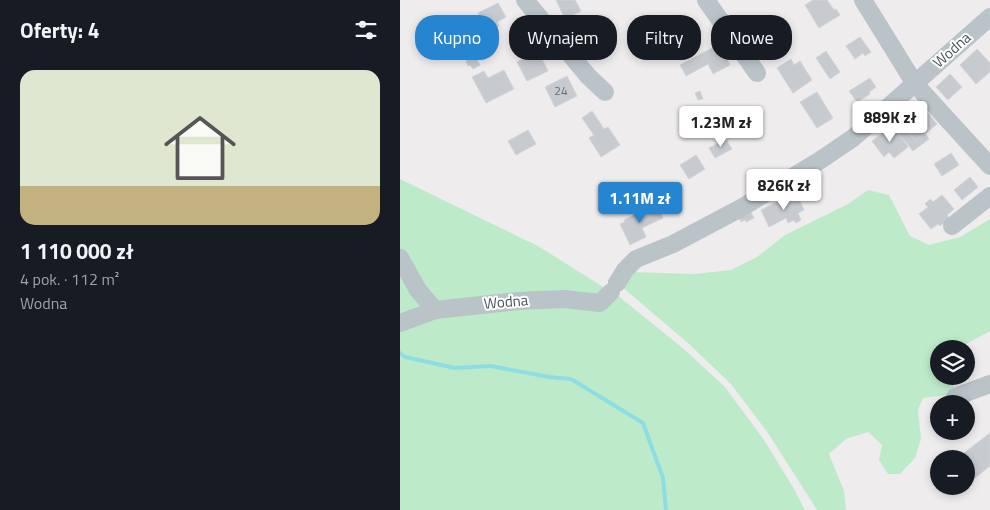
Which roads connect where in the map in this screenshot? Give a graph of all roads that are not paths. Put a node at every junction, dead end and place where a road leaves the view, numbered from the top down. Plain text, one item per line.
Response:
1 (525, 0) edge
2 (706, 0) edge
3 (863, 0) edge
4 (990, 17) edge
5 (757, 73) dead end
6 (914, 84) junction
7 (605, 92) dead end
8 (990, 166) edge
9 (990, 196) edge
10 (952, 226) dead end
11 (400, 258) edge
12 (435, 310) junction
13 (400, 323) edge
14 (990, 384) edge
15 (961, 395) edge

1 - 7 street
2 - 5 street
3 - 6 street
4 - 6 street, Wodna
6 - 8 street
6 - 12 street, Wodna
9 - 10 street
11 - 12 street
12 - 13 street, Wodna
14 - 15 street

